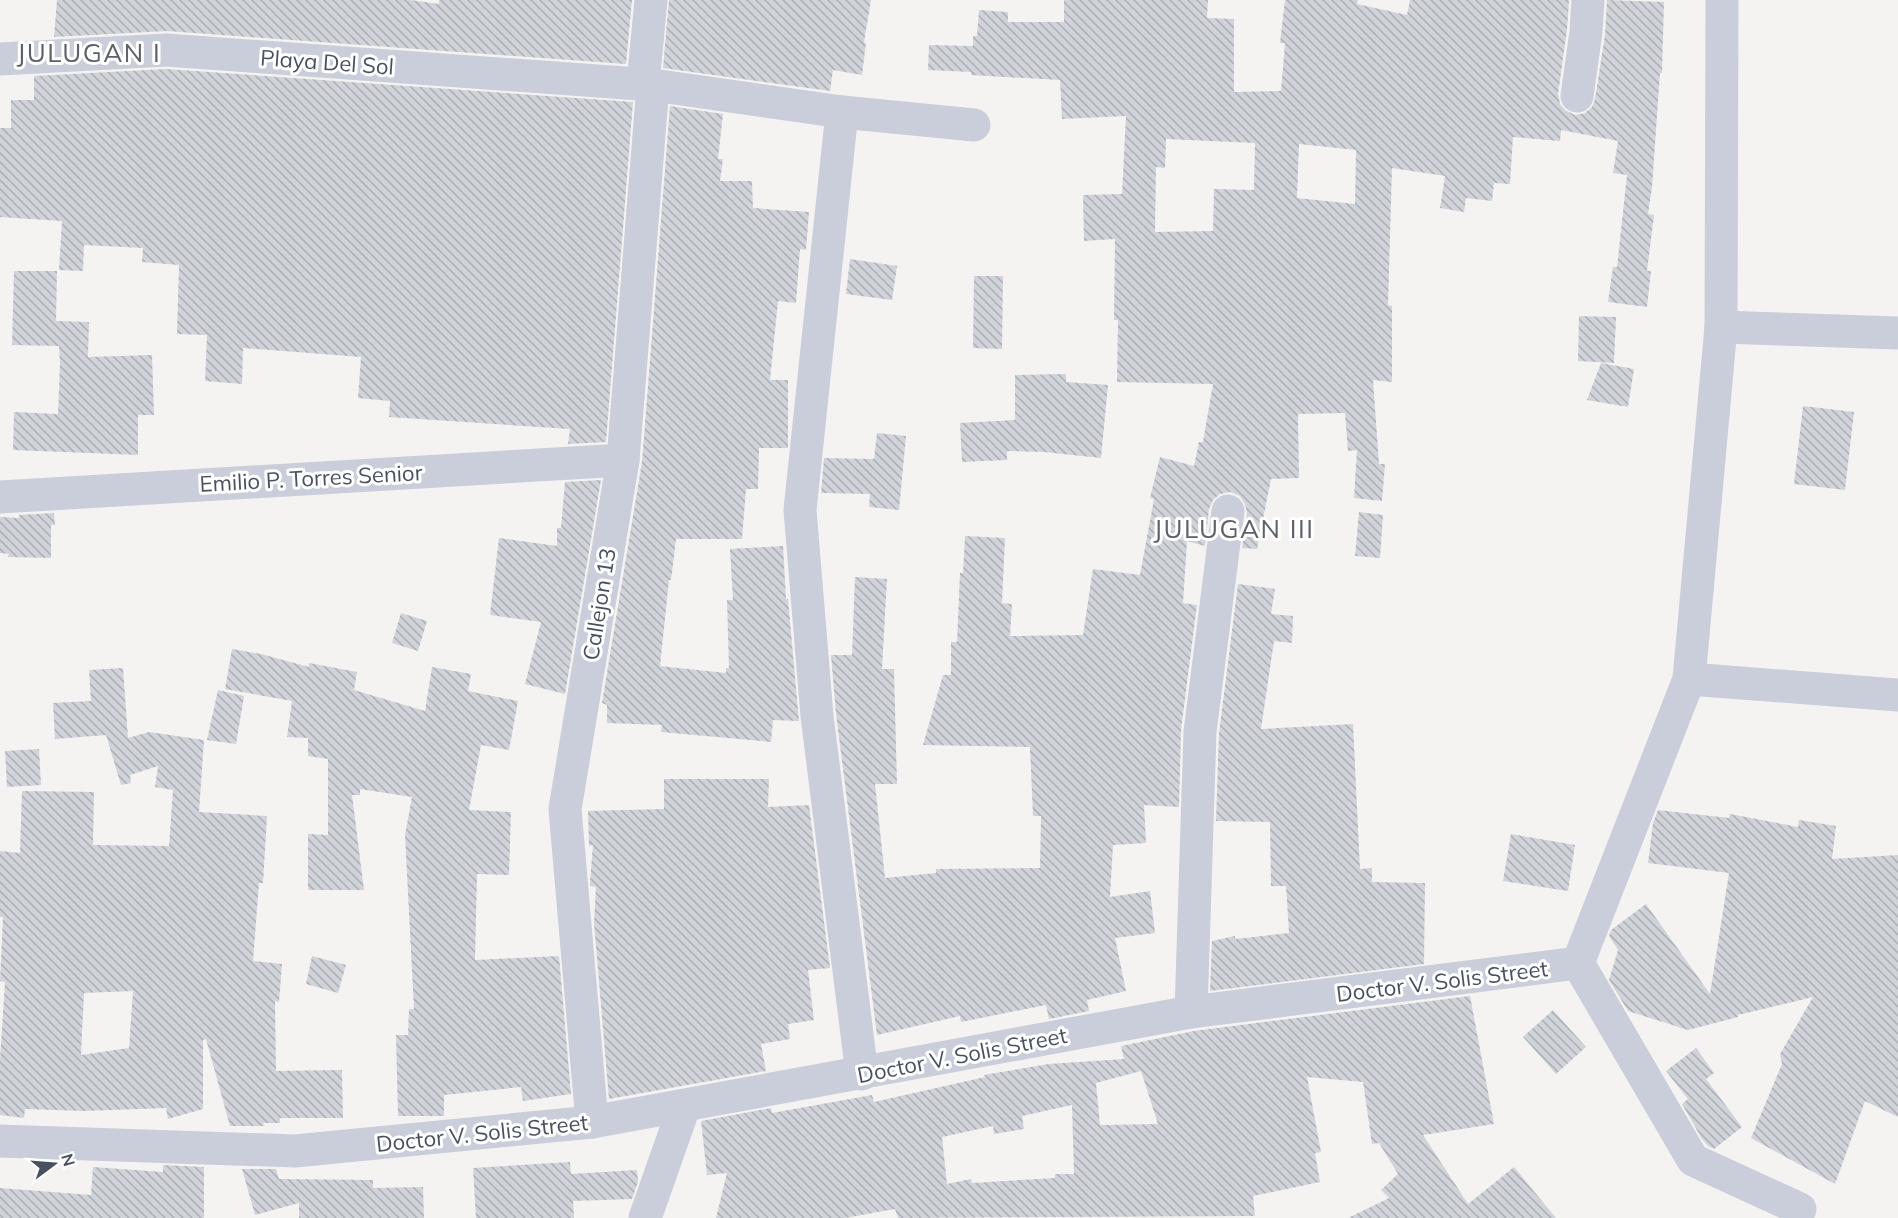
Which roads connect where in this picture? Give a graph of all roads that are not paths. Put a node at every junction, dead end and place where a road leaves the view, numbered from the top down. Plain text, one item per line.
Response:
1 (651, 0) edge
2 (1588, 0) edge
3 (1722, 0) edge
4 (0, 59) edge
5 (648, 85) junction
6 (1577, 96) dead end
7 (842, 112) junction
8 (974, 125) dead end
9 (1721, 327) junction
10 (1898, 333) edge
11 (622, 460) junction
12 (0, 497) edge
13 (1228, 511) dead end
14 (1689, 679) junction
15 (1898, 695) edge
16 (1578, 963) junction
17 (1191, 1012) junction
18 (862, 1074) junction
19 (684, 1107) junction
20 (592, 1122) junction
21 (0, 1141) edge
22 (1798, 1214) edge
23 (645, 1218) edge

1 - 5 street, Callejon 13
2 - 6 street
3 - 9 street
4 - 5 street, Playa Del Sol
5 - 7 street, Playa Del Sol
5 - 11 street, Callejon 13
7 - 8 street, Playa Del Sol
7 - 18 street
9 - 10 street
9 - 14 street
11 - 12 street, Emilio P. Torres Senior
11 - 20 street, Callejon 13
13 - 17 street
14 - 15 street
14 - 16 street
16 - 17 street, Doctor V. Solis Street
16 - 22 street, Doctor V. Solis Street
17 - 18 street, Doctor V. Solis Street
18 - 19 street, Doctor V. Solis Street
19 - 20 street, Doctor V. Solis Street
19 - 23 street
20 - 21 street, Doctor V. Solis Street

